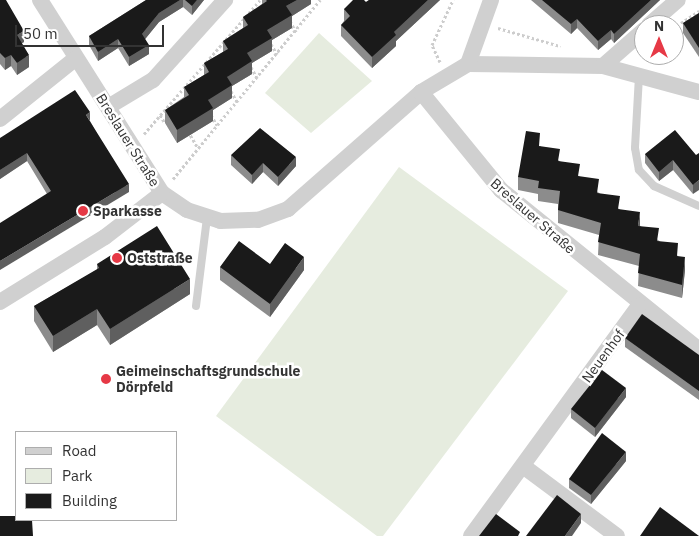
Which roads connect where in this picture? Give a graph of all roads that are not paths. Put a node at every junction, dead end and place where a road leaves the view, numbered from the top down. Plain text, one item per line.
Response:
1 (40, 0) edge
2 (225, 0) edge
3 (491, 0) edge
4 (678, 0) edge
5 (661, 15) edge
6 (634, 39) edge
7 (75, 59) junction
8 (468, 64) junction
9 (603, 66) junction
10 (639, 74) junction
11 (421, 92) junction
12 (699, 92) edge
13 (108, 107) junction
14 (0, 119) edge
15 (162, 193) junction
16 (699, 206) edge
17 (208, 218) junction
18 (0, 302) edge
19 (196, 306) dead end
20 (639, 306) junction
21 (699, 350) edge
22 (523, 466) junction
23 (471, 536) edge
24 (617, 536) edge

1 - 7 street, Breslauer Straße
2 - 13 street
3 - 8 street
4 - 5 street
6 - 9 street
7 - 13 street, Breslauer Straße
7 - 14 street
8 - 9 street, Breslauer Straße
8 - 11 street, Breslauer Straße
9 - 10 street, Breslauer Straße
10 - 12 street, Breslauer Straße
10 - 16 lane
11 - 17 street, Breslauer Straße
11 - 20 street, Breslauer Straße
13 - 15 street, Breslauer Straße
15 - 17 street, Breslauer Straße
15 - 18 street
17 - 19 lane
20 - 21 street
20 - 22 street, Neuenhof
22 - 23 street, Neuenhof
22 - 24 street

